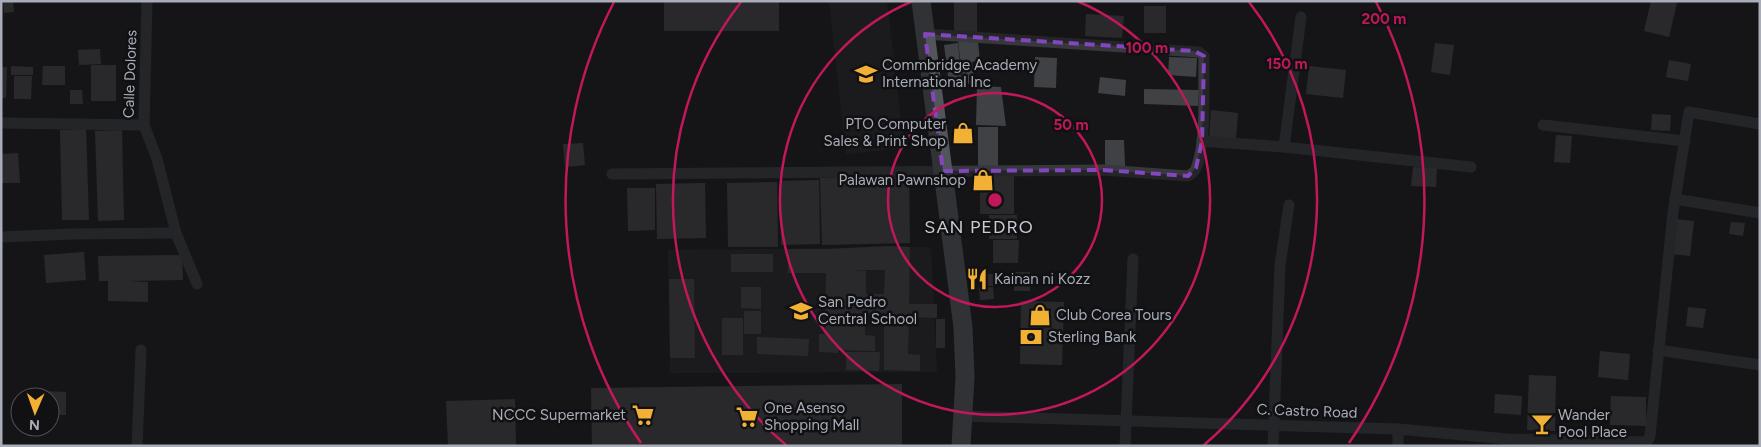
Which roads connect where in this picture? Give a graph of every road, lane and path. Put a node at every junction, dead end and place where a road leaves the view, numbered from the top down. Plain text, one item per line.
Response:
1 (148, 1) edge
2 (921, 1) edge
3 (1301, 17) dead end
4 (925, 34) junction
5 (1, 123) edge
6 (1760, 124) edge
7 (144, 125) junction
8 (1543, 125) dead end
9 (1202, 141) junction
10 (1685, 141) junction
11 (1284, 146) junction
12 (1471, 167) dead end
13 (943, 171) junction
14 (612, 174) dead end
15 (1676, 199) junction
16 (1289, 205) dead end
17 (1760, 213) edge
18 (176, 233) junction
19 (1, 237) edge
20 (1133, 259) dead end
21 (197, 284) dead end
22 (141, 350) dead end
23 (1658, 350) junction
24 (1760, 366) edge
25 (963, 416) junction
26 (1126, 420) junction
27 (1273, 425) junction
28 (1398, 430) junction
29 (137, 446) edge
30 (961, 446) edge
31 (1125, 446) edge
32 (1273, 446) edge
33 (1398, 446) edge

1 - 7 street, Calle Dolores
2 - 4 main road
3 - 11 street
4 - 9 street
4 - 13 main road
5 - 7 street
6 - 10 street
7 - 18 street, Calle Dolores
8 - 10 street
9 - 11 street
9 - 13 street
10 - 15 street
11 - 12 street
13 - 14 street
13 - 25 main road
15 - 17 street
15 - 23 street
16 - 27 street
18 - 19 street
18 - 21 street, Calle Dolores
20 - 26 street
22 - 29 street
23 - 24 street
23 - 28 street, C. Castro Road
25 - 26 street, C. Castro Road
25 - 30 main road
26 - 27 street, C. Castro Road
26 - 31 street
27 - 28 street, C. Castro Road
27 - 32 street
28 - 33 street

